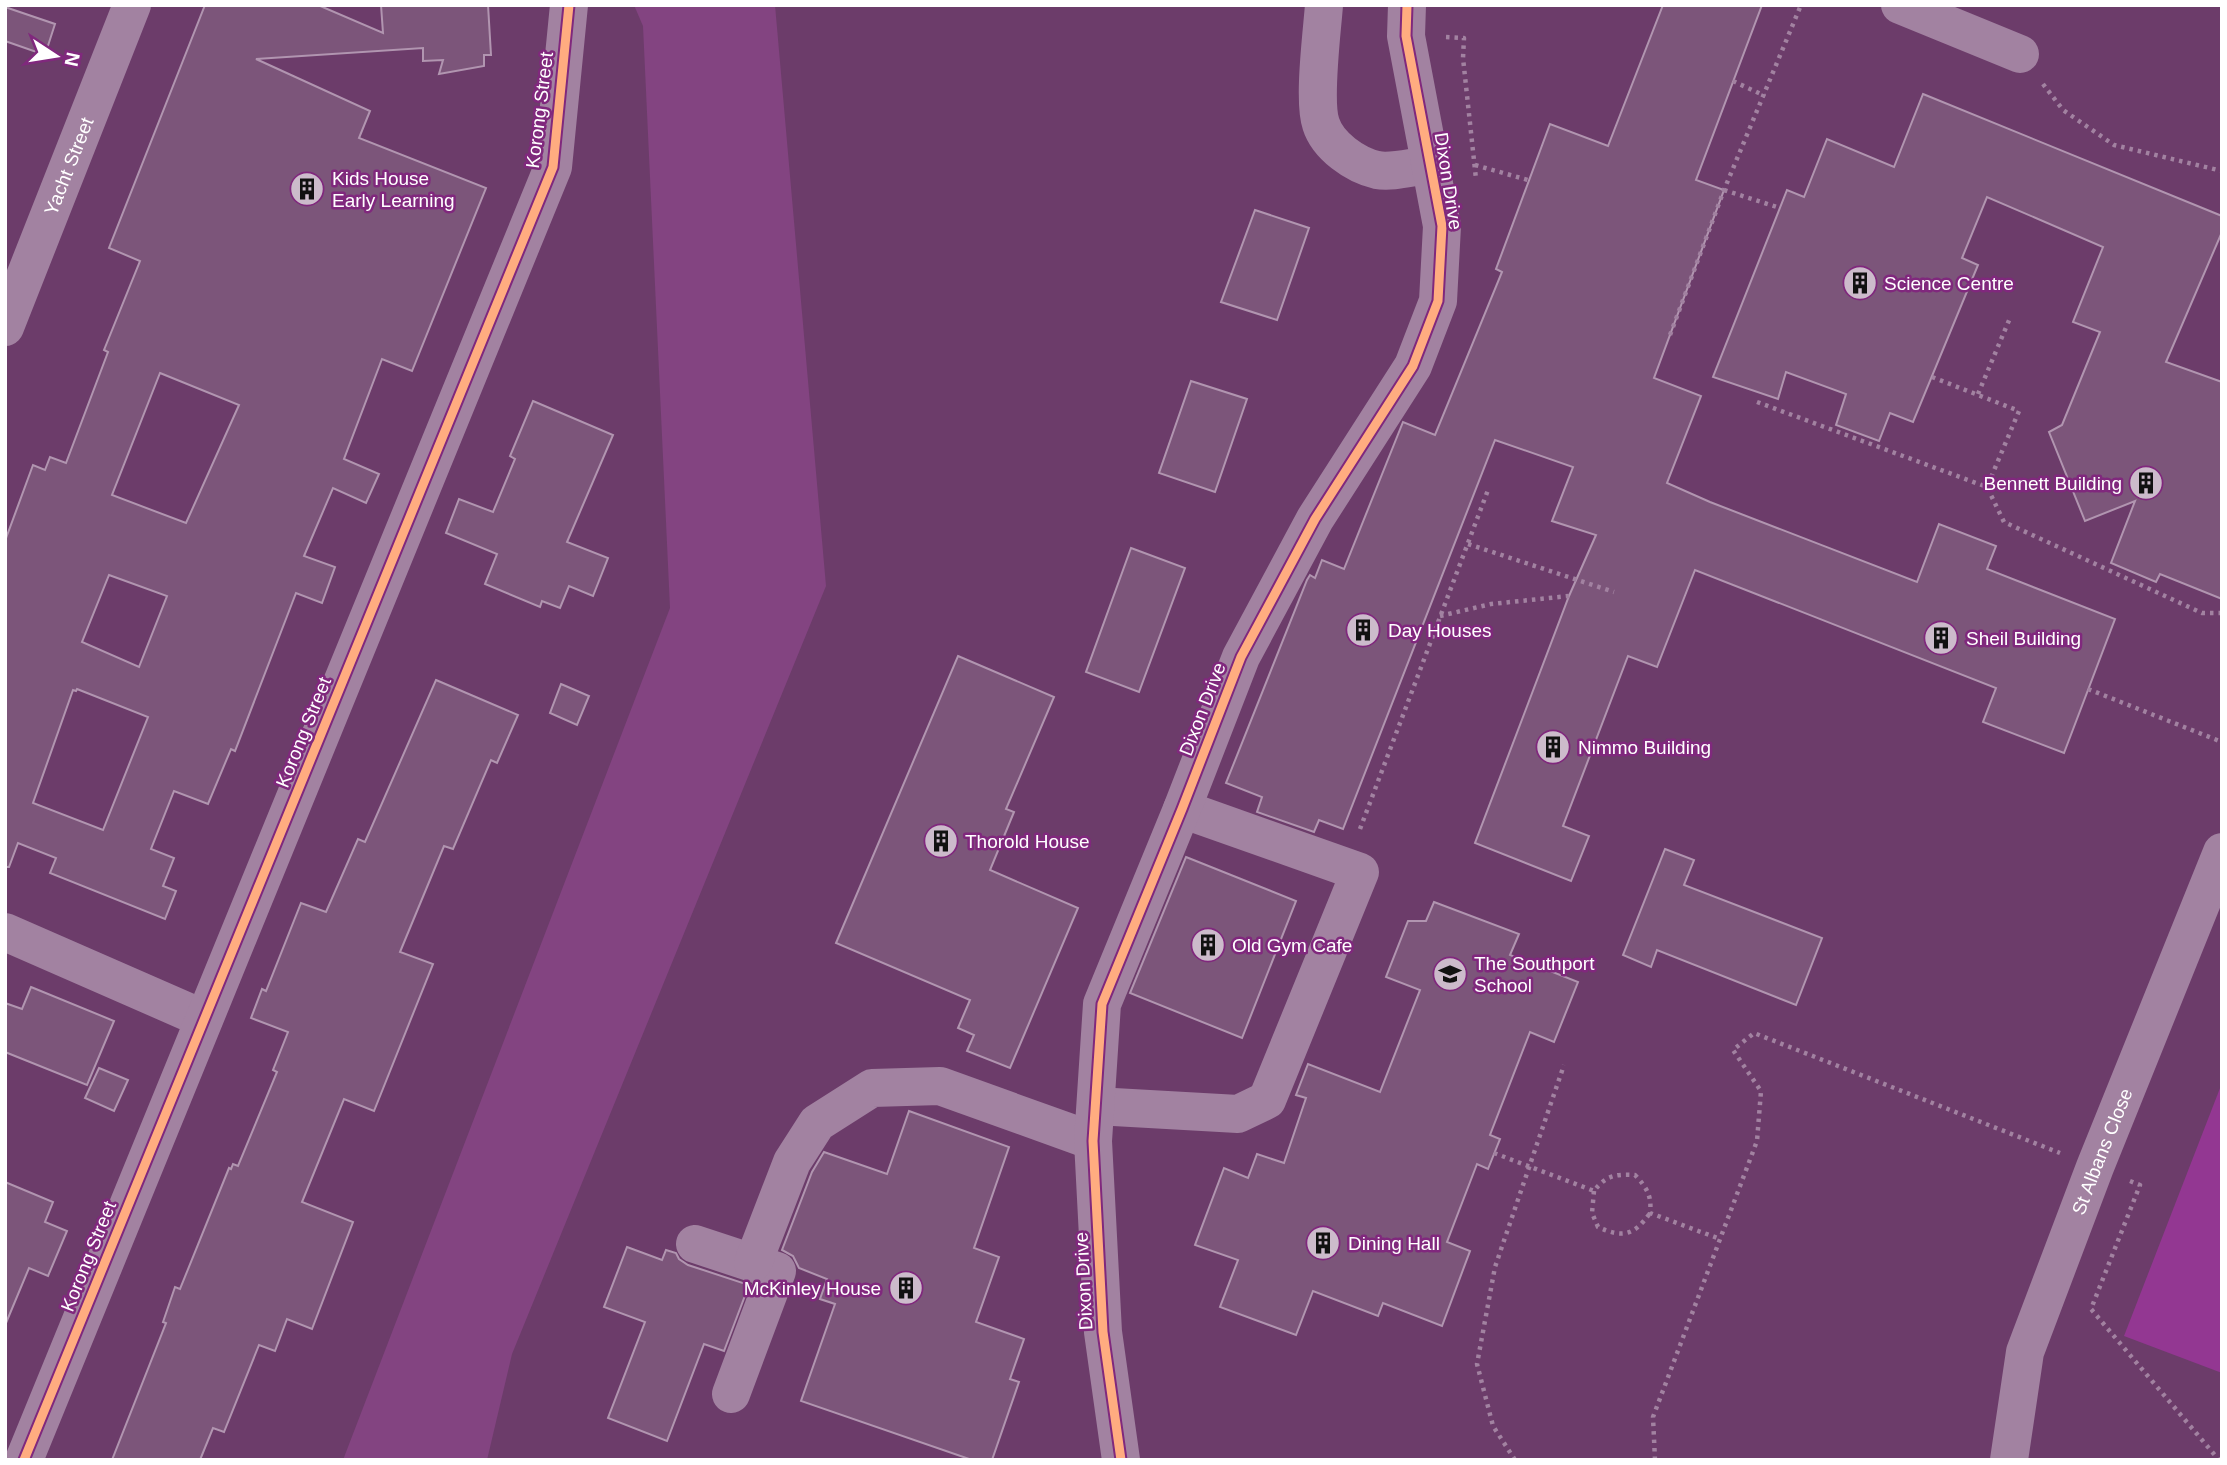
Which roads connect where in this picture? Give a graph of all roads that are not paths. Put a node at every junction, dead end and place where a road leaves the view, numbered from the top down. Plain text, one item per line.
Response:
1 (132, 5) edge
2 (569, 5) edge
3 (1324, 5) edge
4 (1407, 5) edge
5 (1900, 5) edge
6 (2020, 54) road end
7 (1431, 165) junction
8 (5, 327) edge
9 (1182, 809) junction
10 (2222, 852) edge
11 (5, 932) edge
12 (204, 1019) junction
13 (1095, 1123) junction
14 (695, 1244) dead end
15 (753, 1263) junction
16 (731, 1394) dead end
17 (24, 1460) edge
18 (1121, 1460) edge
19 (2010, 1460) edge

1 - 8 street, Yacht Street
2 - 12 street, Korong Street
3 - 7 street
4 - 7 street, Dixon Drive
5 - 6 street
7 - 9 street, Dixon Drive
9 - 13 street, Dixon Drive
9 - 13 street
10 - 19 street, St Albans Close
11 - 12 street
12 - 17 street, Korong Street
13 - 15 street
13 - 18 street, Dixon Drive
14 - 15 street
15 - 16 street

